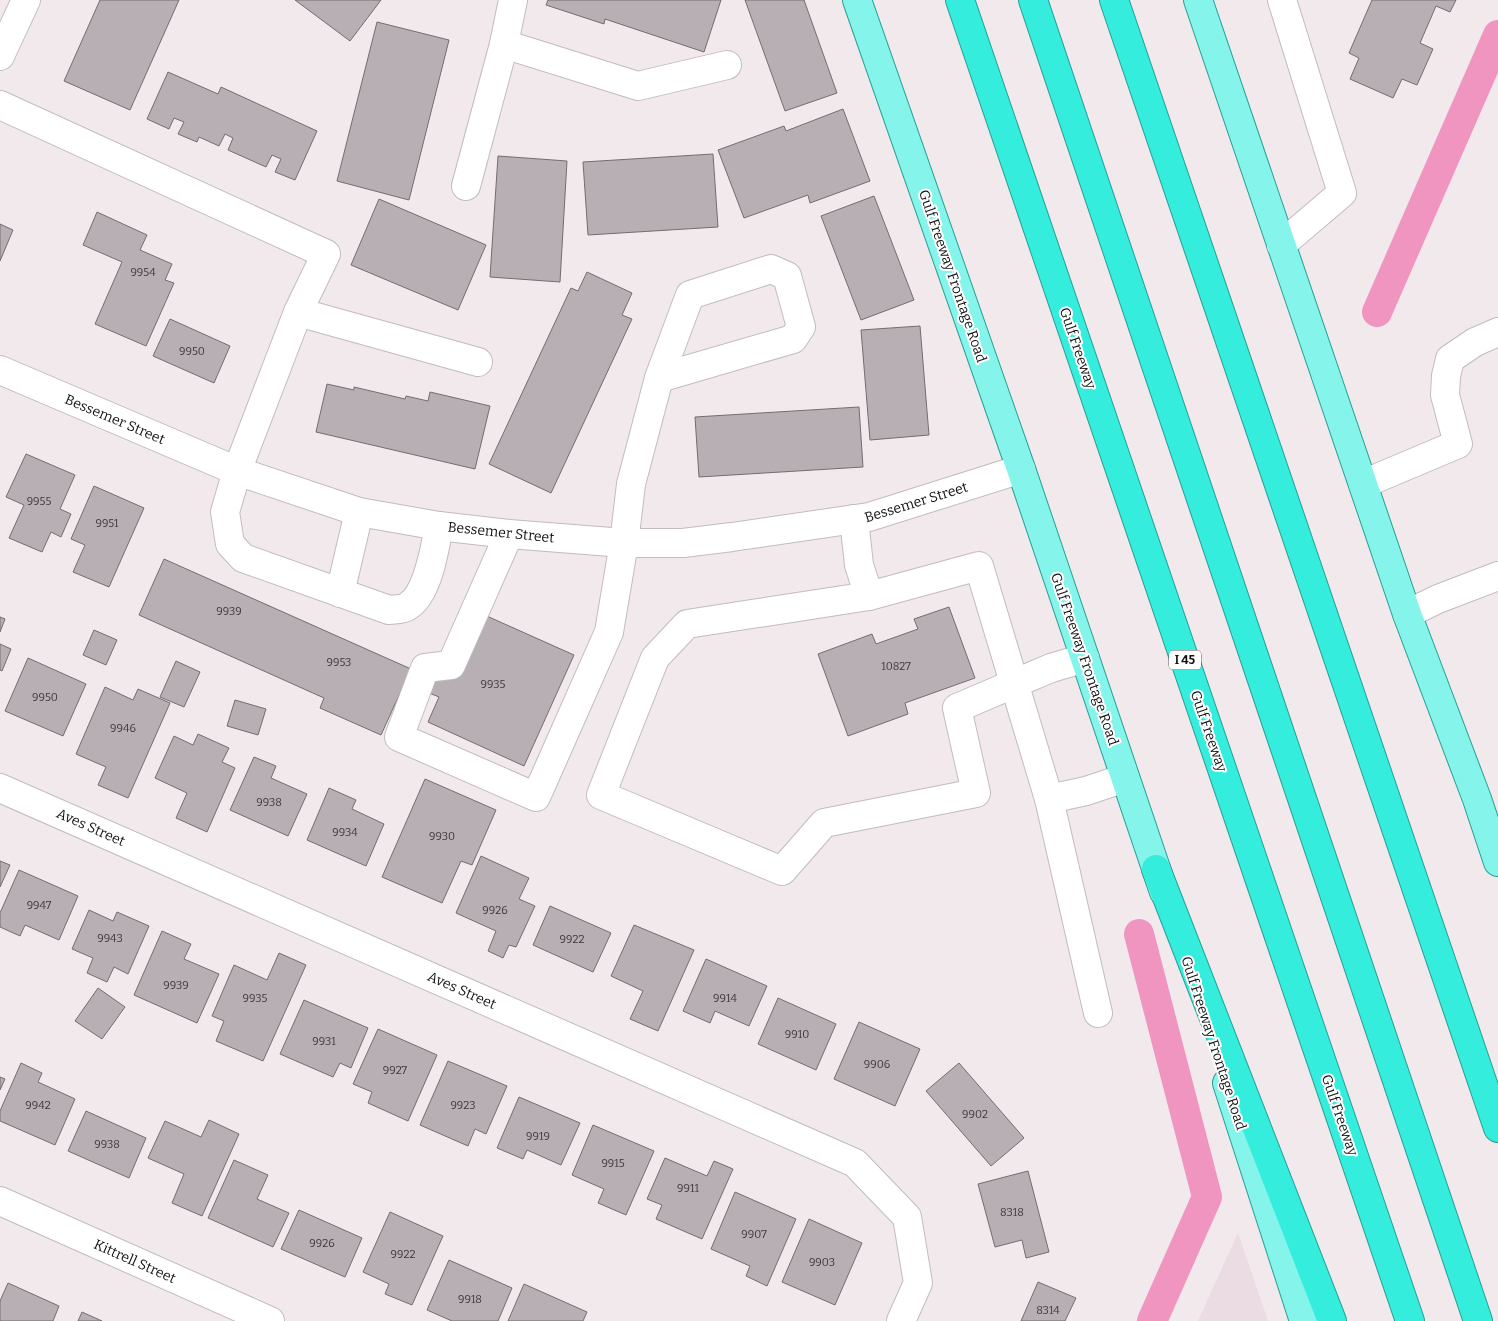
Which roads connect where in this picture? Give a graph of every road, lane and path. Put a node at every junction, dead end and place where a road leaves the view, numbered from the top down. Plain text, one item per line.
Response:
1 (26, 0) edge
2 (513, 0) edge
3 (857, 0) edge
4 (960, 0) edge
5 (1033, 0) edge
6 (1114, 0) edge
7 (1198, 0) edge
8 (1282, 0) edge
9 (504, 44) junction
10 (0, 56) edge
11 (727, 65) dead end
12 (0, 105) edge
13 (466, 186) dead end
14 (1281, 246) junction
15 (298, 312) junction
16 (1498, 332) edge
17 (478, 362) dead end
18 (0, 370) edge
19 (659, 378) junction
20 (1021, 470) junction
21 (237, 471) junction
22 (1363, 484) junction
23 (358, 512) junction
24 (854, 520) junction
25 (439, 526) junction
26 (509, 534) junction
27 (624, 543) junction
28 (1498, 576) edge
29 (340, 593) junction
30 (869, 596) junction
31 (1407, 614) junction
32 (1085, 658) junction
33 (1014, 684) junction
34 (1126, 778) junction
35 (0, 788) edge
36 (1049, 798) junction
37 (1498, 862) edge
38 (1156, 869) junction
39 (1098, 1012) dead end
40 (1498, 1128) edge
41 (0, 1201) edge
42 (270, 1321) edge
43 (901, 1321) edge
44 (1304, 1321) edge
45 (1332, 1321) edge
46 (1410, 1321) edge
47 (1478, 1321) edge

1 - 10 street
2 - 9 street
3 - 20 main road, Gulf Freeway Frontage Road
4 - 46 highway, Gulf Freeway / I 45
5 - 47 highway
6 - 40 highway
7 - 14 main road
8 - 14 street
9 - 11 street
9 - 13 street
12 - 15 street
14 - 22 main road
15 - 17 street
15 - 21 street
16 - 22 street
18 - 21 street, Bessemer Street
19 - 19 street
19 - 27 street
20 - 24 street, Bessemer Street
20 - 32 main road, Gulf Freeway Frontage Road
21 - 23 street, Bessemer Street
21 - 29 street
22 - 31 main road
23 - 25 street, Bessemer Street
23 - 29 street
24 - 27 street, Bessemer Street
24 - 30 street
25 - 26 street, Bessemer Street
25 - 29 street
26 - 27 street, Bessemer Street
26 - 27 street
28 - 31 street
30 - 33 street
30 - 33 street
31 - 37 main road
32 - 33 street
32 - 34 main road, Gulf Freeway Frontage Road
33 - 36 street
34 - 36 street
34 - 38 main road, Gulf Freeway Frontage Road
35 - 43 street, Aves Street
36 - 39 street
38 - 44 main road, Gulf Freeway Frontage Road
38 - 45 highway
41 - 42 street, Kittrell Street

